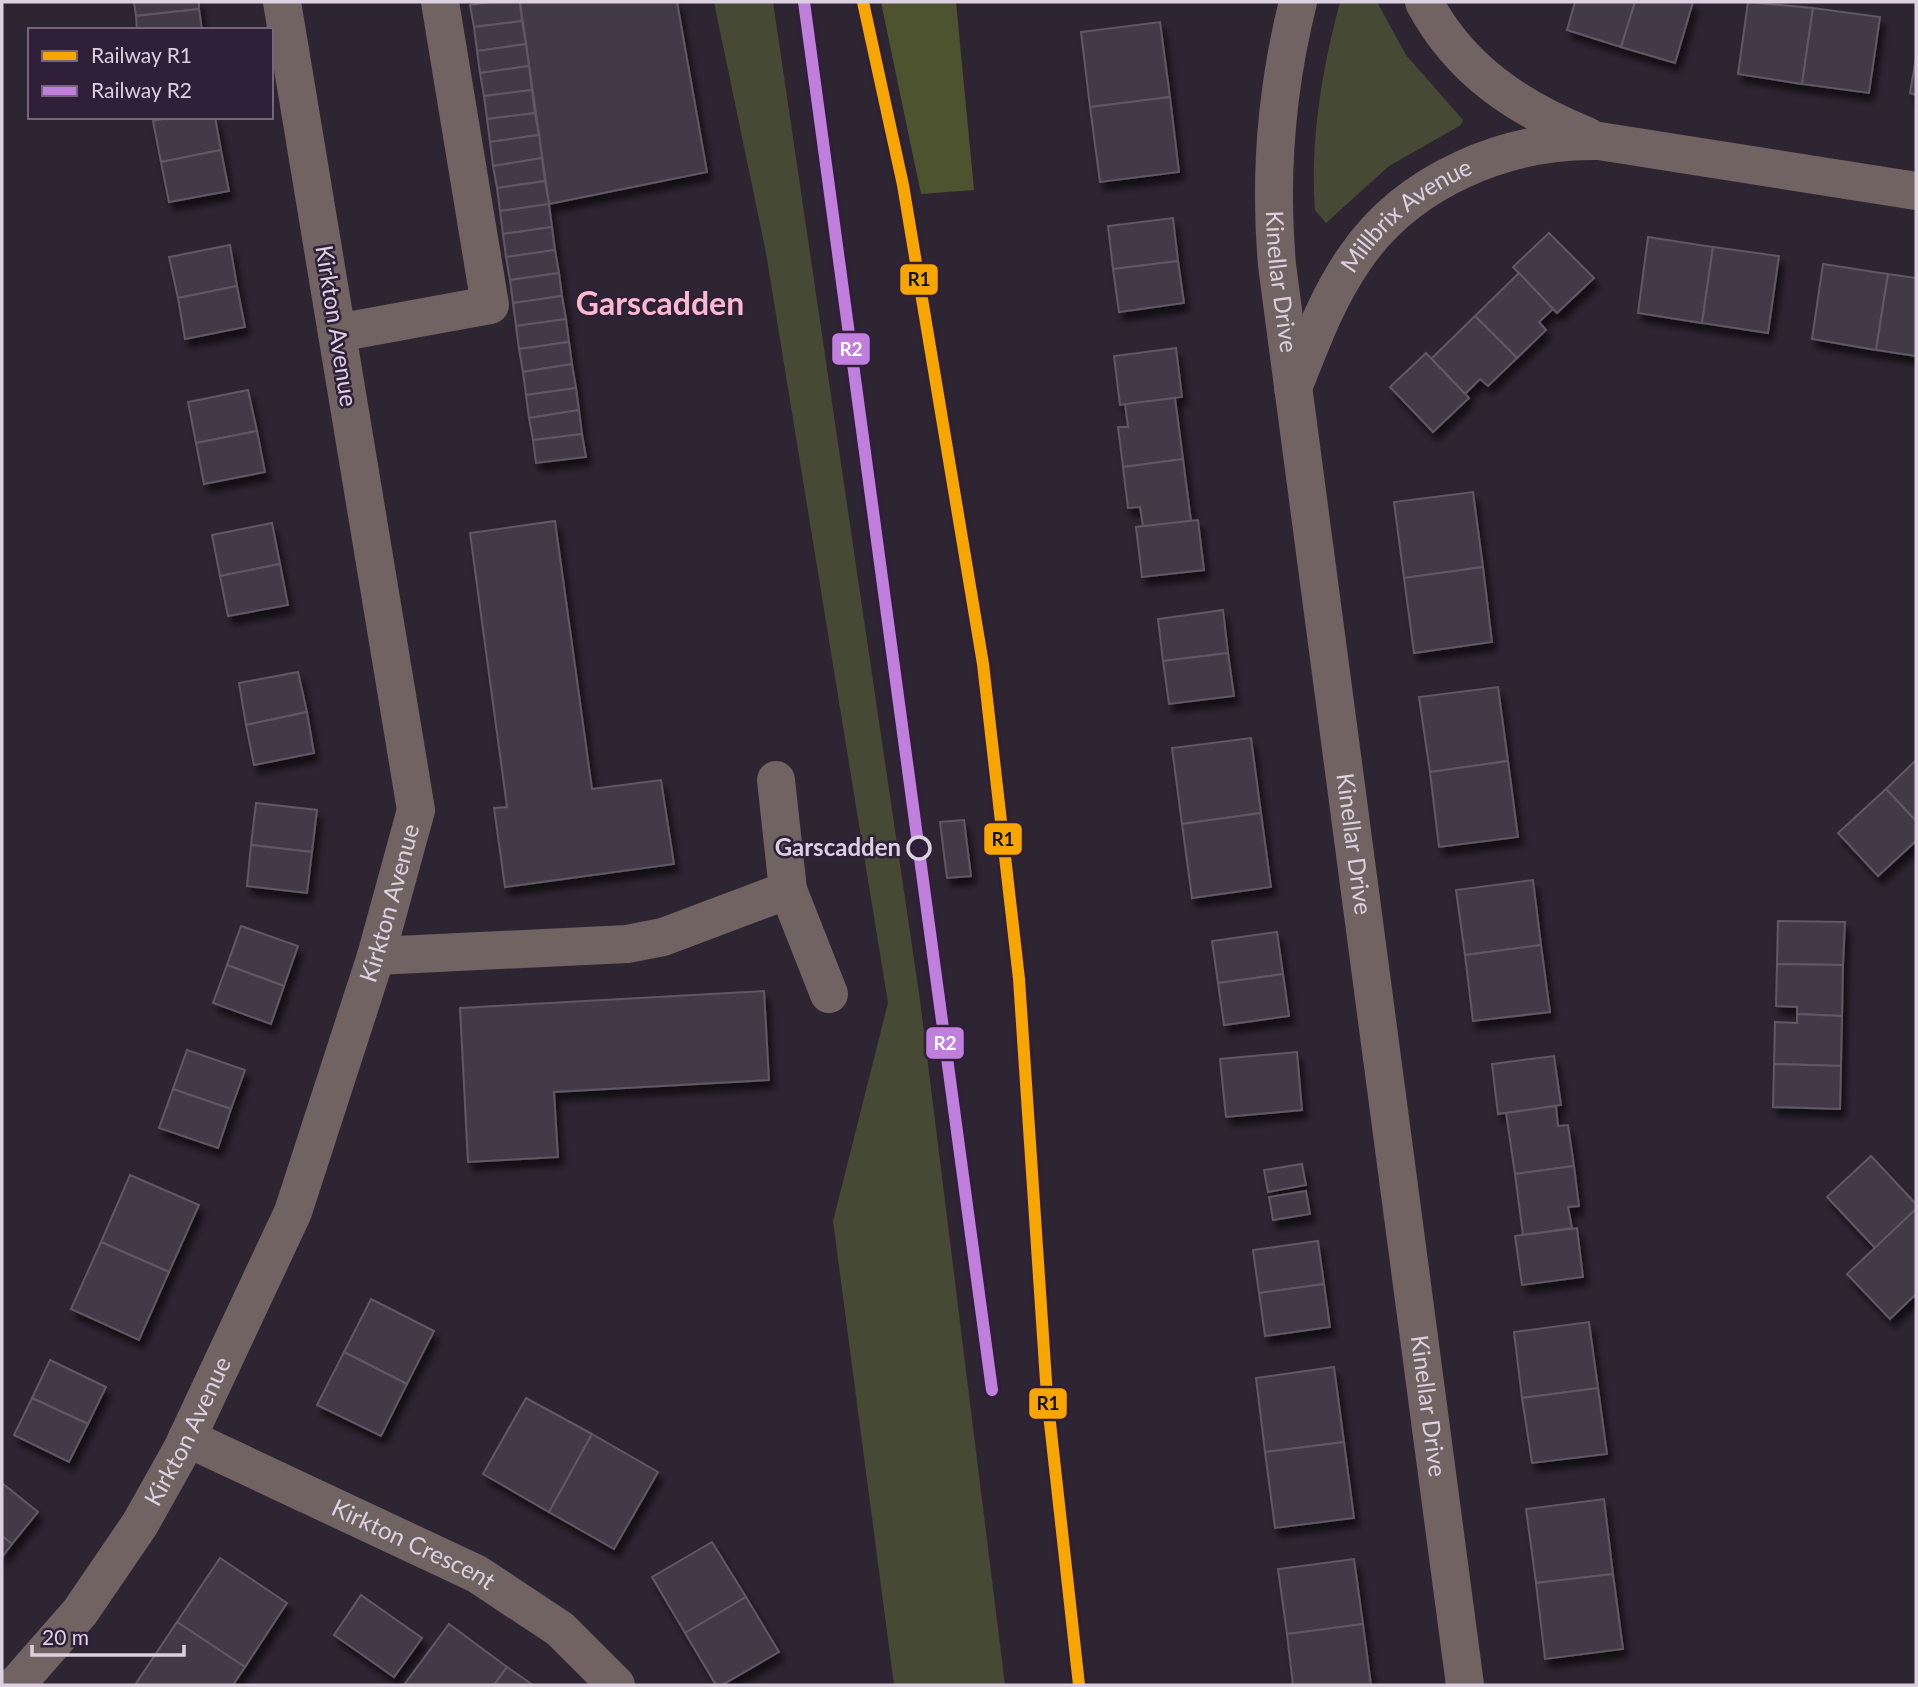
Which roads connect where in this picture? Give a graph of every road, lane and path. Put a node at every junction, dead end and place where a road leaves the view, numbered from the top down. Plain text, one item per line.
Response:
1 (282, 2) edge
2 (440, 2) edge
3 (1298, 2) edge
4 (1424, 2) edge
5 (1599, 141) junction
6 (1916, 191) edge
7 (337, 333) junction
8 (1292, 391) junction
9 (776, 780) dead end
10 (788, 890) junction
11 (376, 956) junction
12 (829, 995) dead end
13 (187, 1438) junction
14 (16, 1685) edge
15 (616, 1685) edge
16 (1465, 1685) edge

1 - 7 street, Kirkton Avenue
2 - 7 street
3 - 8 street, Kinellar Drive
4 - 5 street, Millbrix Avenue
5 - 6 street, Millbrix Avenue
5 - 8 street, Millbrix Avenue
7 - 11 street, Kirkton Avenue
8 - 16 street, Kinellar Drive
9 - 10 street
10 - 11 street
10 - 12 street
11 - 13 street, Kirkton Avenue
13 - 14 street, Kirkton Avenue
13 - 15 street, Kirkton Crescent

